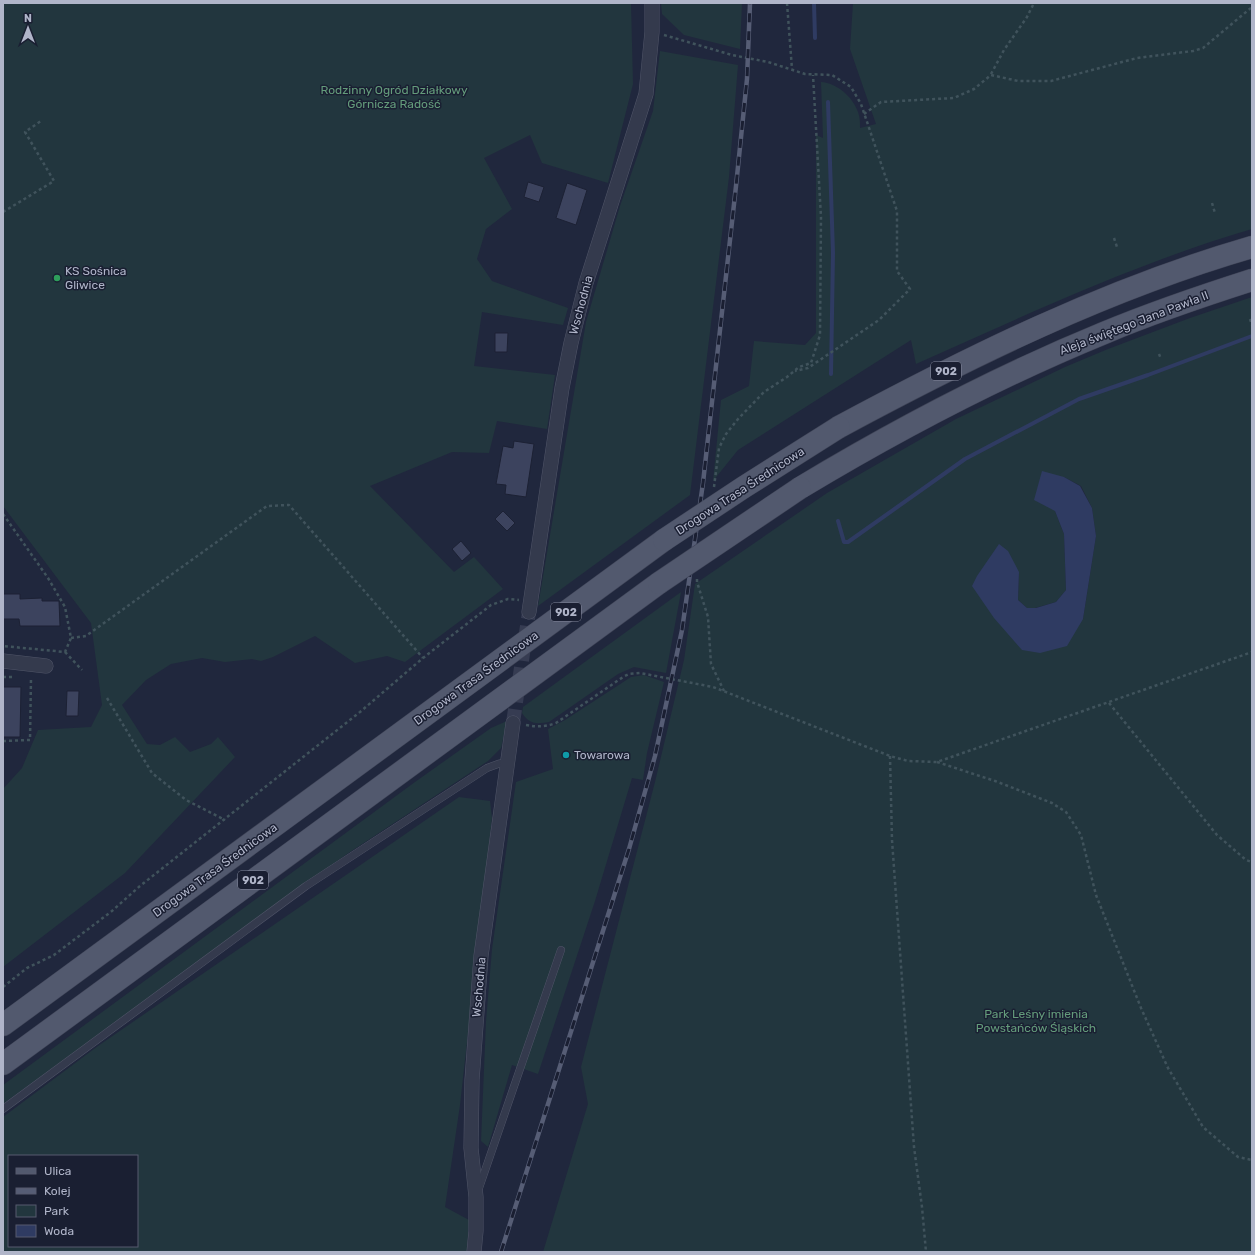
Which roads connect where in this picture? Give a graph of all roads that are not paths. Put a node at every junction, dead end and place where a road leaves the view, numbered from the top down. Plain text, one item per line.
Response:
1 (652, 3) edge
2 (1252, 247) edge
3 (1252, 280) edge
4 (530, 607) tunnel mouth
5 (3, 661) edge
6 (46, 666) dead end
7 (513, 723) tunnel mouth
8 (507, 762) junction
9 (561, 950) dead end
10 (3, 1025) edge
11 (3, 1064) edge
12 (3, 1109) edge
13 (476, 1197) junction
14 (474, 1252) edge

1 - 4 street, Wschodnia
2 - 10 main road, Drogowa Trasa Średnicowa / 902, bridge
3 - 11 main road, Aleja świętego Jana Pawła II / 902, bridge
5 - 6 street
7 - 8 street, Wschodnia
8 - 12 lane
8 - 13 street, Wschodnia
9 - 13 lane
13 - 14 street, Wschodnia

